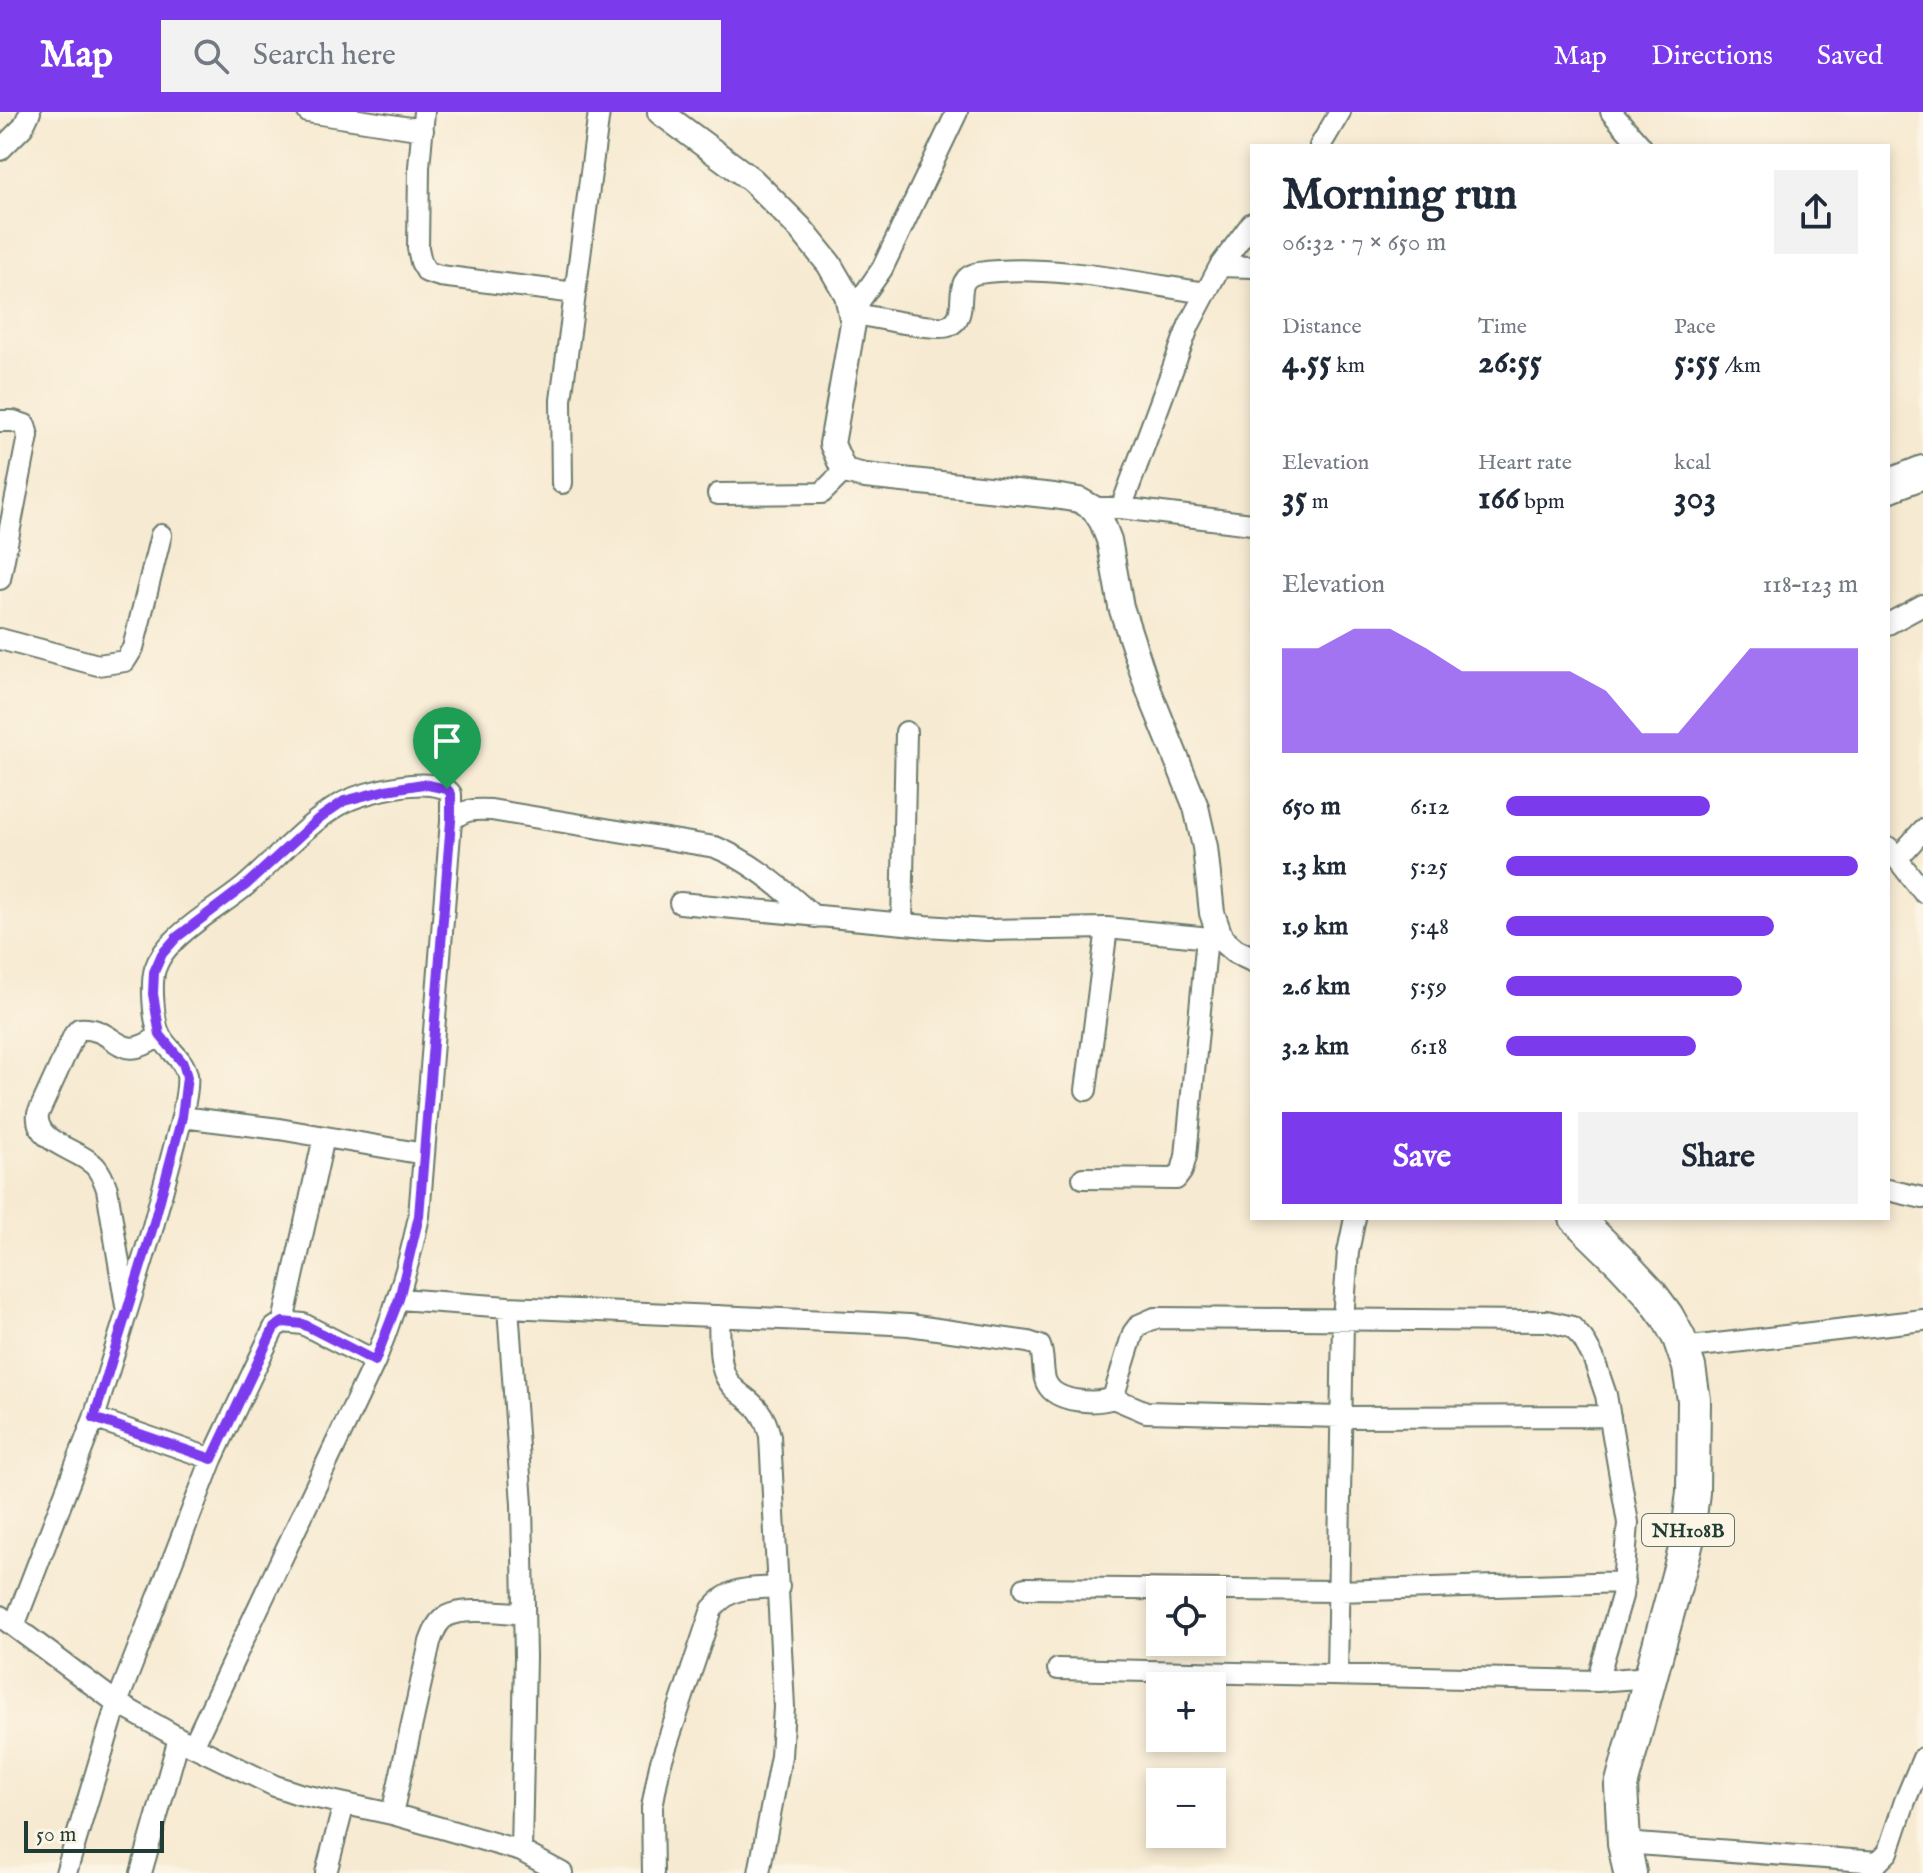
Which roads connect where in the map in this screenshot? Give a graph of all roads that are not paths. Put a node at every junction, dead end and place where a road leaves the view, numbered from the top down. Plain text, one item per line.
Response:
1 (30, 112) edge
2 (308, 112) edge
3 (599, 112) edge
4 (660, 112) edge
5 (957, 112) edge
6 (1340, 112) edge
7 (1611, 112) edge
8 (423, 121) edge
9 (1321, 144) edge
10 (1639, 144) edge
11 (0, 150) edge
12 (1250, 226) edge
13 (1220, 266) junction
14 (1250, 267) edge
15 (575, 293) junction
16 (1206, 293) junction
17 (851, 313) junction
18 (0, 421) edge
19 (844, 471) junction
20 (1923, 472) edge
21 (562, 483) dead end
22 (1890, 485) edge
23 (718, 494) dead end
24 (1093, 508) junction
25 (1121, 508) junction
26 (1250, 524) edge
27 (161, 535) dead end
28 (0, 579) edge
29 (1923, 605) edge
30 (1890, 623) edge
31 (0, 639) edge
32 (906, 732) dead end
33 (451, 821) junction
34 (1923, 830) edge
35 (1893, 853) edge
36 (1923, 892) edge
37 (680, 903) dead end
38 (815, 917) junction
39 (902, 924) junction
40 (1107, 928) junction
41 (1214, 938) junction
42 (1250, 958) edge
43 (160, 1035) junction
44 (1086, 1090) dead end
45 (182, 1117) junction
46 (324, 1137) junction
47 (424, 1154) junction
48 (1083, 1178) dead end
49 (1890, 1190) edge
50 (1923, 1198) edge
51 (1355, 1220) edge
52 (1578, 1220) edge
53 (399, 1299) junction
54 (508, 1307) junction
55 (127, 1312) junction
56 (719, 1316) junction
57 (1343, 1319) junction
58 (1923, 1320) edge
59 (283, 1322) junction
60 (1682, 1348) junction
61 (375, 1361) junction
62 (1113, 1398) junction
63 (1610, 1416) junction
64 (1341, 1417) junction
65 (94, 1418) junction
66 (212, 1459) junction
67 (1624, 1582) junction
68 (779, 1587) junction
69 (1025, 1588) dead end
70 (1338, 1591) junction
71 (524, 1613) junction
72 (7, 1621) edge
73 (1058, 1669) dead end
74 (1337, 1675) junction
75 (1650, 1677) junction
76 (1597, 1681) junction
77 (117, 1703) junction
78 (186, 1742) junction
79 (1923, 1758) edge
80 (344, 1804) junction
81 (392, 1814) junction
82 (521, 1851) junction
83 (1627, 1858) edge
84 (66, 1873) edge
85 (141, 1873) edge
86 (326, 1873) edge
87 (562, 1873) edge
88 (653, 1873) edge
89 (759, 1873) edge

1 - 11 street
2 - 8 street
3 - 15 street
4 - 17 street
5 - 17 street
6 - 9 street
7 - 10 street
8 - 15 street
12 - 13 street
13 - 14 street
13 - 16 street
15 - 21 street
16 - 17 street
16 - 25 street
17 - 19 street
18 - 28 street
19 - 23 street
19 - 24 street
20 - 22 highway
24 - 25 street
24 - 41 street
25 - 26 street
27 - 31 street
29 - 30 street
32 - 39 street
33 - 38 street
33 - 43 street
33 - 47 street
34 - 35 street
35 - 36 street
37 - 38 street
38 - 39 street
39 - 40 street
40 - 41 street
40 - 44 street
41 - 42 street
41 - 48 street
43 - 45 street
43 - 55 street
45 - 46 street
45 - 55 street
46 - 47 street
46 - 59 street
47 - 53 street
49 - 50 street
51 - 57 street
52 - 60 highway, NH108B
53 - 54 street
53 - 61 street
54 - 56 street
54 - 71 street
55 - 65 street
56 - 62 street
56 - 68 street
57 - 62 street
57 - 63 street
57 - 64 street
58 - 60 street
59 - 61 street
59 - 66 street
60 - 75 highway, NH108B
61 - 78 street
62 - 64 street
63 - 64 street
63 - 67 street
64 - 70 street
65 - 66 street
65 - 72 street
66 - 77 street
67 - 70 street
67 - 76 street
68 - 88 street
68 - 89 street
69 - 70 street
70 - 74 street
71 - 81 street
71 - 82 street
72 - 77 street
73 - 74 street
74 - 76 street
75 - 76 street
75 - 83 highway, NH108B
77 - 78 street
77 - 84 street
78 - 80 street
78 - 85 street
79 - 83 street
80 - 81 street
80 - 86 street
81 - 82 street
82 - 87 street

